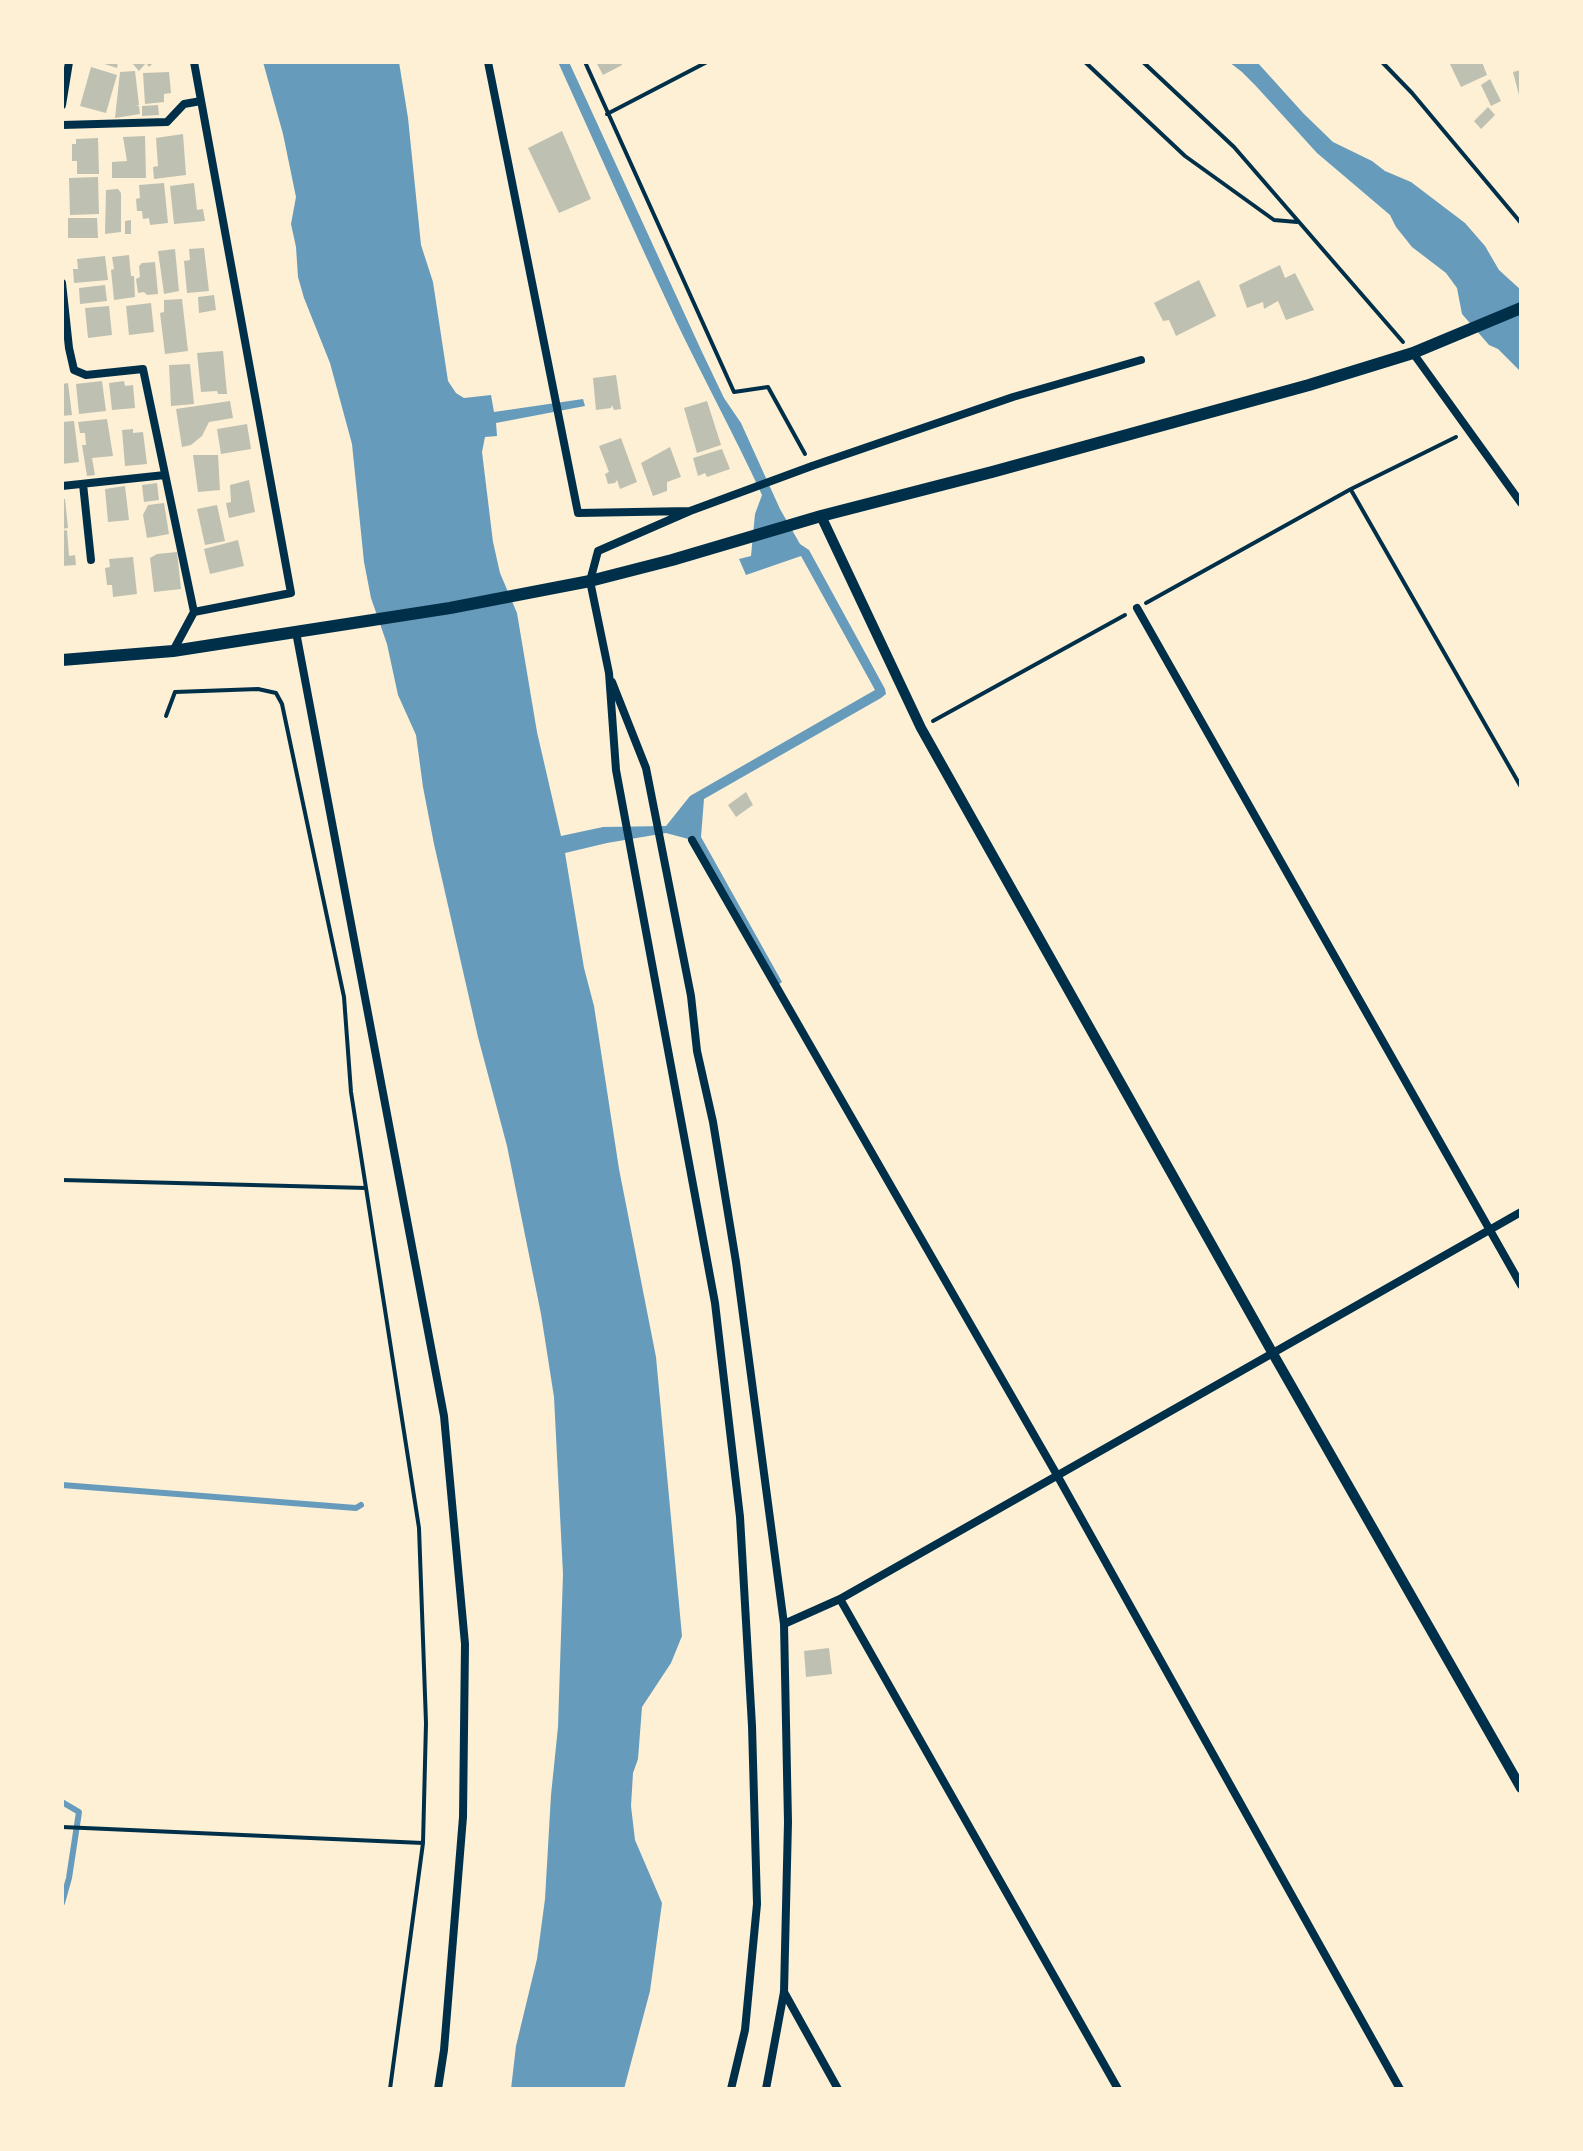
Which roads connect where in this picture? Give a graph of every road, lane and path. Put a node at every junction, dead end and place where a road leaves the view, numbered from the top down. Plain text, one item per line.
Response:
1 (69, 62) edge
2 (194, 62) edge
3 (488, 62) edge
4 (585, 62) edge
5 (707, 62) edge
6 (1085, 62) edge
7 (1143, 62) edge
8 (1382, 62) edge
9 (201, 101) junction
10 (62, 105) edge
11 (607, 114) junction
12 (62, 125) edge
13 (1299, 222) junction
14 (1521, 223) edge
15 (62, 283) edge
16 (1521, 308) edge
17 (1413, 353) junction
18 (1141, 360) dead end
19 (1468, 430) junction
20 (812, 466) junction
21 (165, 475) junction
22 (83, 484) junction
23 (62, 486) edge
24 (1351, 489) junction
25 (1521, 503) edge
26 (690, 511) junction
27 (821, 516) junction
28 (91, 560) dead end
29 (590, 581) junction
30 (1137, 608) junction
31 (194, 612) junction
32 (296, 632) junction
33 (173, 651) junction
34 (62, 660) edge
35 (609, 673) junction
36 (166, 716) dead end
37 (921, 728) junction
38 (1521, 787) edge
39 (692, 840) dead end
40 (62, 1180) edge
41 (366, 1188) junction
42 (1521, 1212) edge
43 (1490, 1230) junction
44 (1521, 1285) edge
45 (1272, 1352) junction
46 (1057, 1475) junction
47 (840, 1599) junction
48 (784, 1624) junction
49 (1521, 1788) edge
50 (62, 1827) edge
51 (423, 1843) junction
52 (784, 1992) junction
53 (390, 2089) edge
54 (438, 2089) edge
55 (731, 2089) edge
56 (766, 2089) edge
57 (838, 2089) edge
58 (1118, 2089) edge
59 (1400, 2089) edge

1 - 10 street
2 - 9 street
3 - 26 street
4 - 11 path
5 - 11 path
6 - 13 path
7 - 13 path
8 - 14 path
9 - 12 street
9 - 31 street
11 - 20 path
13 - 17 path
15 - 21 street
16 - 17 main road
17 - 19 street
17 - 27 main road
18 - 20 street
19 - 24 path
19 - 25 street
20 - 26 street
21 - 22 street
21 - 31 street
22 - 23 street
22 - 28 street
24 - 30 path
24 - 38 path
26 - 29 street
27 - 29 main road
27 - 37 street
29 - 32 main road
29 - 35 street
30 - 37 path
30 - 43 street
31 - 33 street
32 - 33 main road
32 - 54 street
33 - 34 main road
35 - 48 street
35 - 55 street
36 - 41 path
37 - 45 street
39 - 46 street
40 - 41 path
41 - 51 path
42 - 43 street
43 - 44 street
43 - 45 street
45 - 46 street
45 - 49 street
46 - 47 street
46 - 59 street
47 - 48 street
47 - 58 street
48 - 52 street
50 - 51 path
51 - 53 path
52 - 56 street
52 - 57 street

